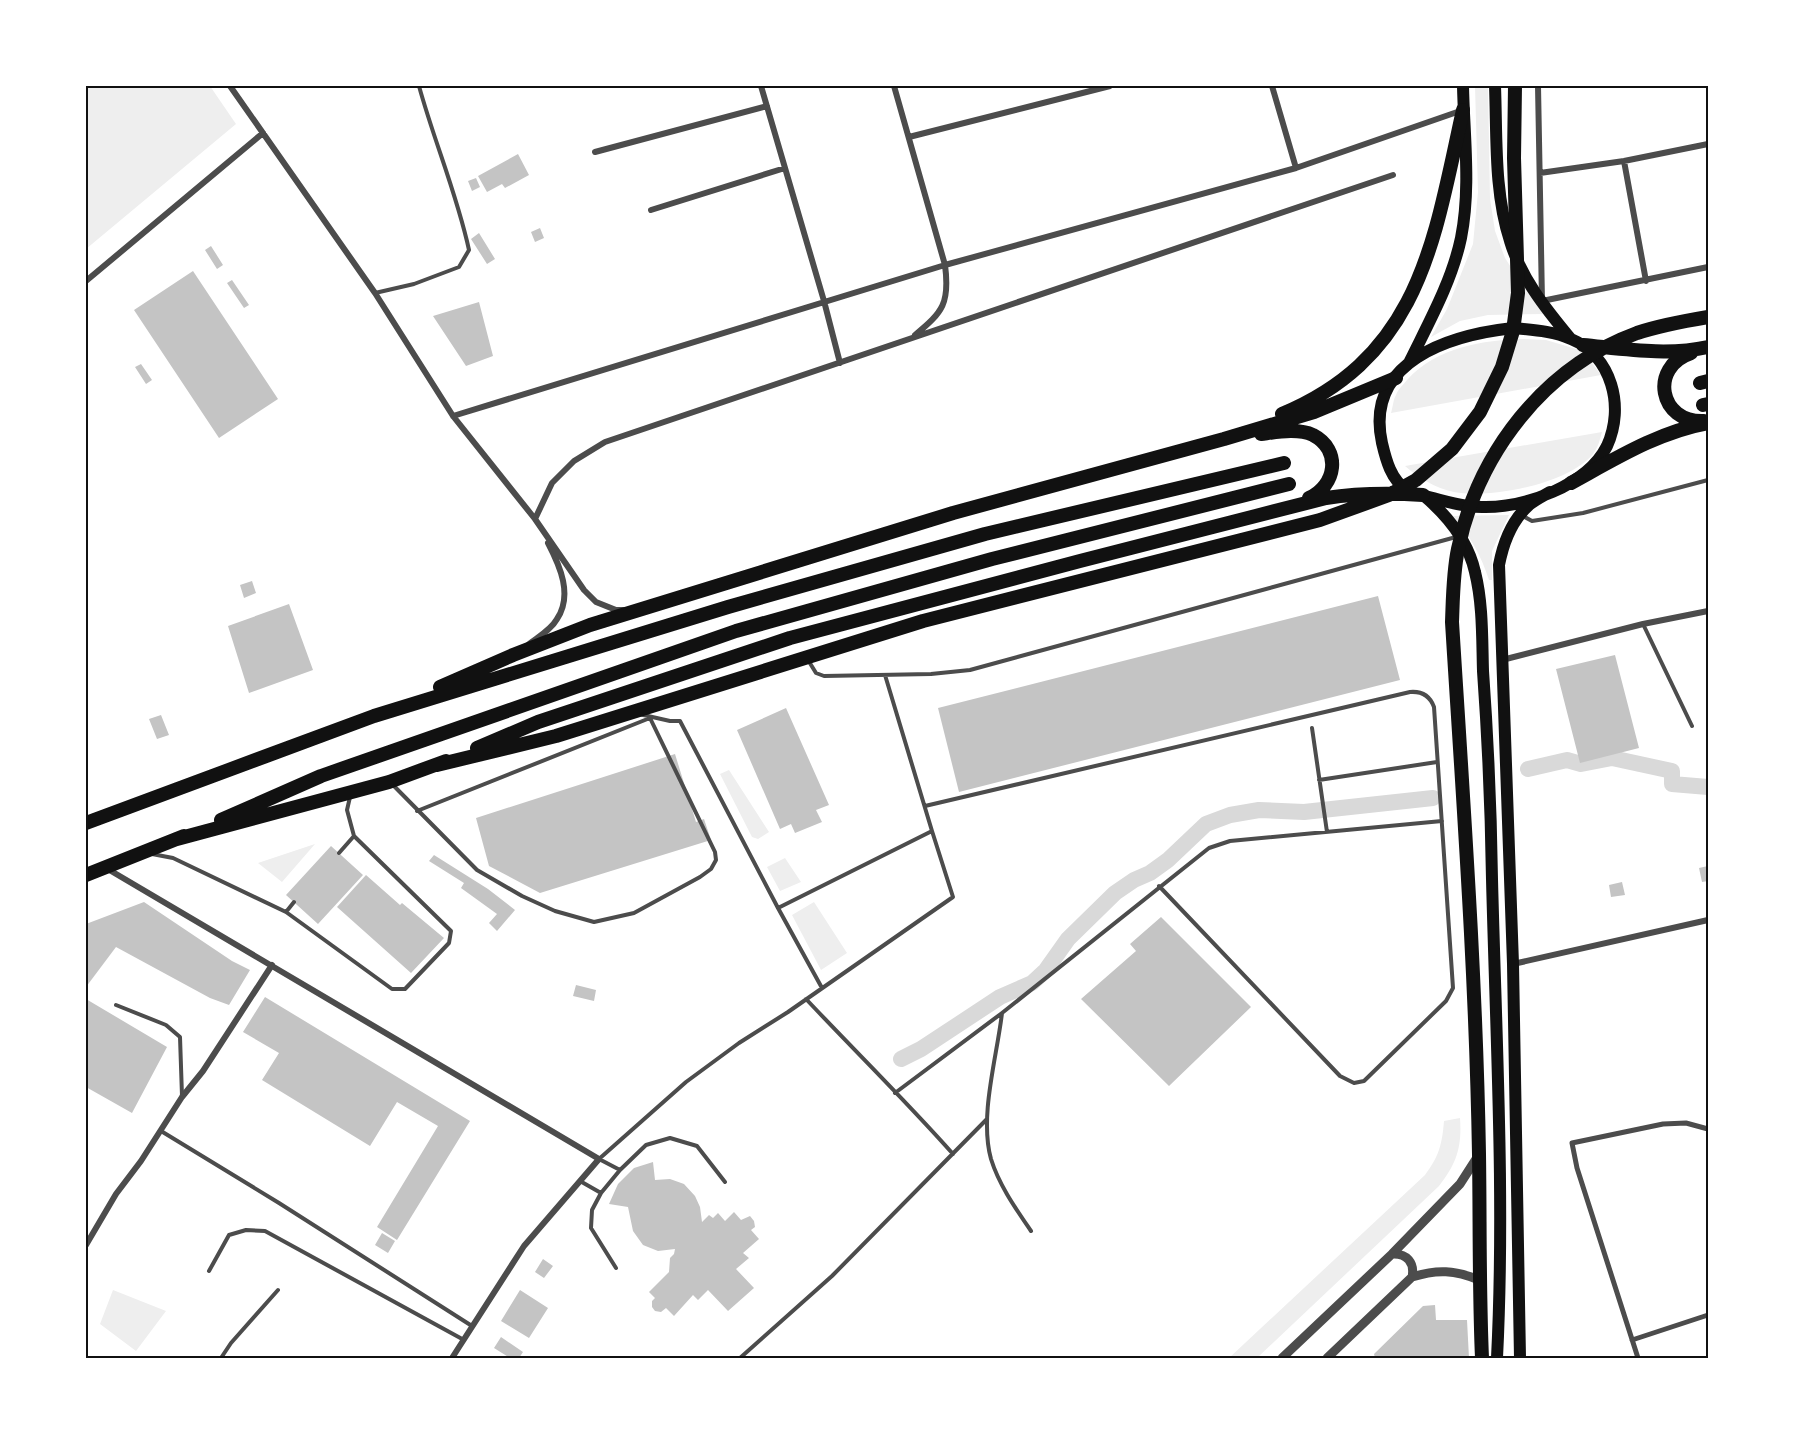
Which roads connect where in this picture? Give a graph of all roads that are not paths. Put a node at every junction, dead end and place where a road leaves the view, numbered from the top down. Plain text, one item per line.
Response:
1 (230, 86) edge
2 (419, 86) edge
3 (761, 86) edge
4 (894, 86) edge
5 (1110, 86) edge
6 (1272, 86) edge
7 (1463, 86) edge
8 (1495, 86) edge
9 (1515, 86) edge
10 (1538, 86) edge
11 (767, 106) junction
12 (1463, 110) junction
13 (263, 133) junction
14 (909, 137) junction
15 (1708, 144) edge
16 (595, 152) dead end
17 (1624, 161) junction
18 (785, 168) junction
19 (1296, 168) junction
20 (1540, 173) junction
21 (1393, 175) dead end
22 (651, 210) dead end
23 (945, 265) junction
24 (1708, 267) edge
25 (86, 281) edge
26 (1646, 281) junction
27 (375, 293) junction
28 (824, 301) junction
29 (1542, 301) junction
30 (1708, 317) edge
31 (1570, 338) junction
32 (911, 339) junction
33 (1583, 345) junction
34 (1706, 348) edge
35 (840, 363) junction
36 (1408, 364) junction
37 (1396, 378) junction
38 (453, 416) junction
39 (1708, 422) edge
40 (1224, 439) junction
41 (1184, 450) junction
42 (1284, 463) dead end
43 (1708, 480) edge
44 (1571, 483) junction
45 (1289, 484) dead end
46 (1550, 492) junction
47 (1423, 495) junction
48 (1290, 506) junction
49 (1521, 515) junction
50 (535, 519) junction
51 (1459, 536) junction
52 (640, 609) junction
53 (1708, 611) edge
54 (1643, 624) junction
55 (513, 655) junction
56 (807, 657) junction
57 (1501, 660) junction
58 (885, 675) junction
59 (631, 712) junction
60 (374, 716) junction
61 (650, 718) junction
62 (1692, 726) dead end
63 (1312, 728) dead end
64 (1438, 762) junction
65 (437, 765) junction
66 (1320, 780) junction
67 (389, 782) junction
68 (355, 791) junction
69 (925, 806) junction
70 (417, 811) junction
71 (1442, 821) junction
72 (86, 823) edge
73 (932, 831) junction
74 (1327, 832) junction
75 (354, 836) junction
76 (177, 839) junction
77 (339, 854) dead end
78 (133, 856) junction
79 (106, 867) junction
80 (86, 875) edge
81 (1159, 886) junction
82 (294, 902) dead end
83 (778, 908) junction
84 (286, 912) junction
85 (1708, 920) edge
86 (1513, 964) junction
87 (272, 965) junction
88 (822, 988) junction
89 (806, 999) junction
90 (116, 1005) dead end
91 (1002, 1013) junction
92 (895, 1093) junction
93 (182, 1097) junction
94 (987, 1119) junction
95 (160, 1131) junction
96 (1708, 1132) edge
97 (953, 1154) junction
98 (1479, 1154) junction
99 (599, 1159) junction
100 (620, 1170) junction
101 (579, 1181) junction
102 (725, 1182) dead end
103 (601, 1193) junction
104 (1031, 1231) dead end
105 (86, 1245) edge
106 (1392, 1254) junction
107 (616, 1268) dead end
108 (209, 1271) dead end
109 (1412, 1277) junction
110 (1479, 1281) junction
111 (278, 1290) dead end
112 (1708, 1315) edge
113 (473, 1327) junction
114 (464, 1340) junction
115 (1632, 1340) junction
116 (221, 1359) edge
117 (452, 1359) edge
118 (740, 1359) edge
119 (1282, 1359) edge
120 (1327, 1359) edge
121 (1482, 1359) edge
122 (1497, 1359) edge
123 (1520, 1359) edge
124 (1638, 1359) edge

1 - 13 street
2 - 27 lane
3 - 11 street
4 - 14 street
5 - 14 street
6 - 19 street
7 - 12 main road
8 - 29 main road
9 - 56 highway
10 - 20 street
11 - 16 street
11 - 18 street
12 - 19 street
12 - 36 main road
12 - 41 highway
13 - 25 street
13 - 27 street
14 - 23 street
15 - 17 street
17 - 20 street
17 - 26 street
18 - 22 street
18 - 28 street
19 - 23 street
20 - 29 street
21 - 32 street
23 - 28 street
23 - 32 street
24 - 26 street
26 - 29 street
27 - 38 street
28 - 35 street
28 - 38 street
29 - 31 main road
30 - 98 highway
31 - 33 main road
31 - 36 main road
32 - 35 street
33 - 34 highway
33 - 44 main road
34 - 39 highway
35 - 50 street
36 - 37 main road
37 - 40 highway
37 - 47 main road
38 - 50 street
39 - 44 highway
40 - 41 highway
40 - 48 highway
41 - 52 highway
42 - 60 highway
43 - 49 lane
44 - 46 main road
45 - 76 highway
46 - 47 main road
46 - 49 main road
47 - 48 highway
47 - 51 main road
48 - 65 highway
49 - 57 main road
50 - 52 street
50 - 55 street
51 - 58 lane
51 - 122 main road
52 - 55 highway
53 - 54 street
54 - 57 street
54 - 62 lane
55 - 60 highway
56 - 58 lane
56 - 59 highway
57 - 86 main road
58 - 69 lane
59 - 61 lane
59 - 65 highway
60 - 72 highway
61 - 70 lane
61 - 70 lane
61 - 83 lane
63 - 66 lane
64 - 66 lane
64 - 69 lane
64 - 71 lane
65 - 67 highway
66 - 74 lane
67 - 68 highway
67 - 70 lane
68 - 75 lane
68 - 76 highway
69 - 73 lane
71 - 74 lane
71 - 81 lane
73 - 83 lane
73 - 88 lane
74 - 81 lane
75 - 77 lane
75 - 84 lane
76 - 78 highway
78 - 79 highway
78 - 84 lane
79 - 80 highway
79 - 87 street
81 - 91 lane
82 - 84 lane
83 - 88 lane
85 - 86 street
86 - 123 main road
87 - 93 street
87 - 99 street
88 - 89 lane
89 - 92 lane
89 - 99 lane
90 - 93 lane
91 - 92 lane
91 - 94 lane
92 - 97 lane
93 - 95 street
94 - 97 lane
94 - 104 lane
95 - 105 street
95 - 113 lane
96 - 115 street
97 - 118 lane
98 - 106 street
98 - 110 highway
99 - 100 lane
99 - 101 street
100 - 102 lane
100 - 103 lane
101 - 103 lane
101 - 113 street
103 - 107 lane
106 - 109 street
106 - 119 street
108 - 114 lane
109 - 110 street
109 - 120 street
110 - 121 highway
111 - 116 lane
112 - 115 street
113 - 114 street
114 - 117 street
115 - 124 street

